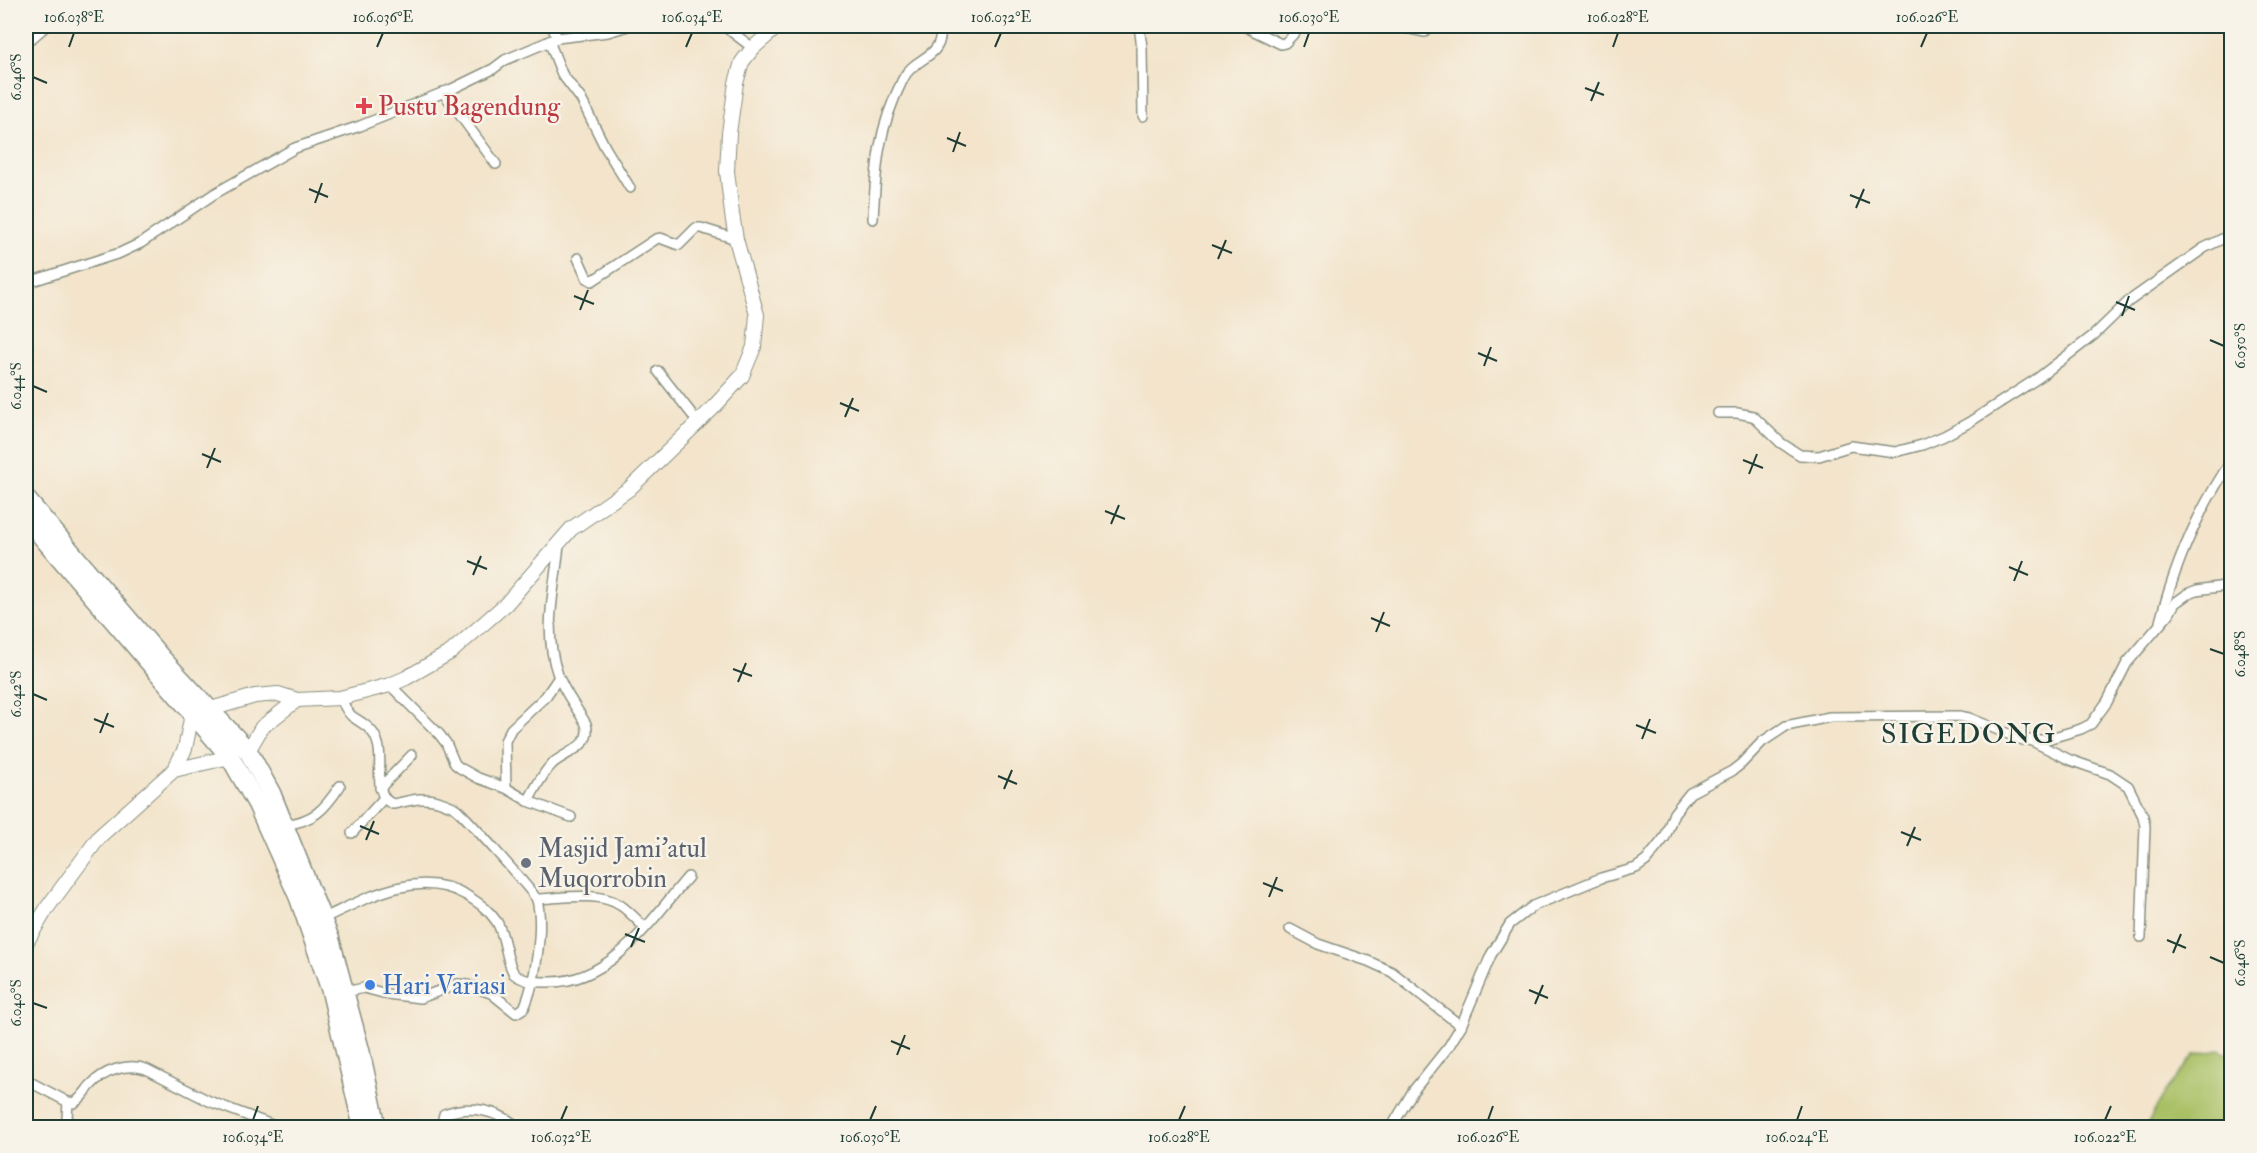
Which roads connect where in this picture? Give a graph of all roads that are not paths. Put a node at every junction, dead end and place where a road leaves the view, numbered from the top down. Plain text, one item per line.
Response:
1 (46, 26) edge
2 (552, 26) edge
3 (628, 26) edge
4 (724, 26) edge
5 (778, 26) edge
6 (940, 26) edge
7 (1139, 26) edge
8 (1244, 26) edge
9 (1301, 26) edge
10 (1396, 26) edge
11 (1425, 32) dead end
12 (553, 40) junction
13 (26, 43) edge
14 (753, 48) junction
15 (443, 92) junction
16 (1143, 116) dead end
17 (496, 164) dead end
18 (630, 188) dead end
19 (873, 219) dead end
20 (2232, 234) edge
21 (736, 239) junction
22 (578, 258) dead end
23 (26, 283) edge
24 (658, 371) dead end
25 (1718, 413) dead end
26 (698, 422) junction
27 (2232, 460) edge
28 (26, 499) edge
29 (26, 518) edge
30 (559, 542) junction
31 (90, 582) junction
32 (2232, 585) edge
33 (2159, 624) junction
34 (559, 677) junction
35 (390, 685) junction
36 (340, 698) junction
37 (297, 700) junction
38 (211, 709) junction
39 (192, 714) junction
40 (2032, 741) junction
41 (248, 751) junction
42 (412, 755) dead end
43 (230, 757) junction
44 (174, 770) junction
45 (340, 786) dead end
46 (380, 788) junction
47 (506, 788) junction
48 (384, 798) junction
49 (528, 801) junction
50 (571, 817) dead end
51 (284, 825) junction
52 (352, 833) dead end
53 (688, 877) dead end
54 (537, 899) junction
55 (322, 919) junction
56 (645, 927) junction
57 (1290, 929) dead end
58 (2141, 937) dead end
59 (26, 939) edge
60 (322, 941) junction
61 (533, 982) junction
62 (345, 992) junction
63 (1461, 1026) junction
64 (352, 1050) junction
65 (357, 1072) junction
66 (26, 1080) edge
67 (68, 1102) junction
68 (277, 1127) edge
69 (75, 1128) edge
70 (363, 1128) edge
71 (377, 1128) edge
72 (441, 1128) edge
73 (519, 1128) edge
74 (1391, 1128) edge

1 - 13 street
2 - 12 street
3 - 12 street
4 - 14 street
5 - 14 street
6 - 19 street
7 - 16 street
8 - 9 street
10 - 11 street
12 - 15 street
12 - 18 street
14 - 21 street
15 - 17 street
15 - 23 street
20 - 25 street
21 - 22 street
21 - 26 street
24 - 26 street
26 - 30 street
27 - 33 street
28 - 31 highway
29 - 31 highway
30 - 34 street
30 - 35 street
31 - 38 highway
31 - 39 highway
32 - 33 street
33 - 40 street
34 - 47 street
34 - 49 street
35 - 36 street
35 - 47 street
36 - 37 street
36 - 46 street
37 - 38 street
37 - 41 street
38 - 41 highway
39 - 43 highway
39 - 44 street
40 - 58 street
40 - 63 street
41 - 51 highway
42 - 46 street
43 - 44 street
43 - 60 highway
44 - 59 street
45 - 51 street
46 - 48 street
47 - 49 street
48 - 52 street
48 - 54 street
49 - 50 street
51 - 55 highway
53 - 56 street
54 - 56 street
54 - 61 street
55 - 60 highway
55 - 61 street
56 - 61 street
57 - 63 street
60 - 62 highway
60 - 64 highway
61 - 62 street
62 - 64 highway
63 - 74 street
64 - 65 highway
65 - 70 highway
65 - 71 highway
66 - 67 street
67 - 68 street
67 - 69 street
72 - 73 street

